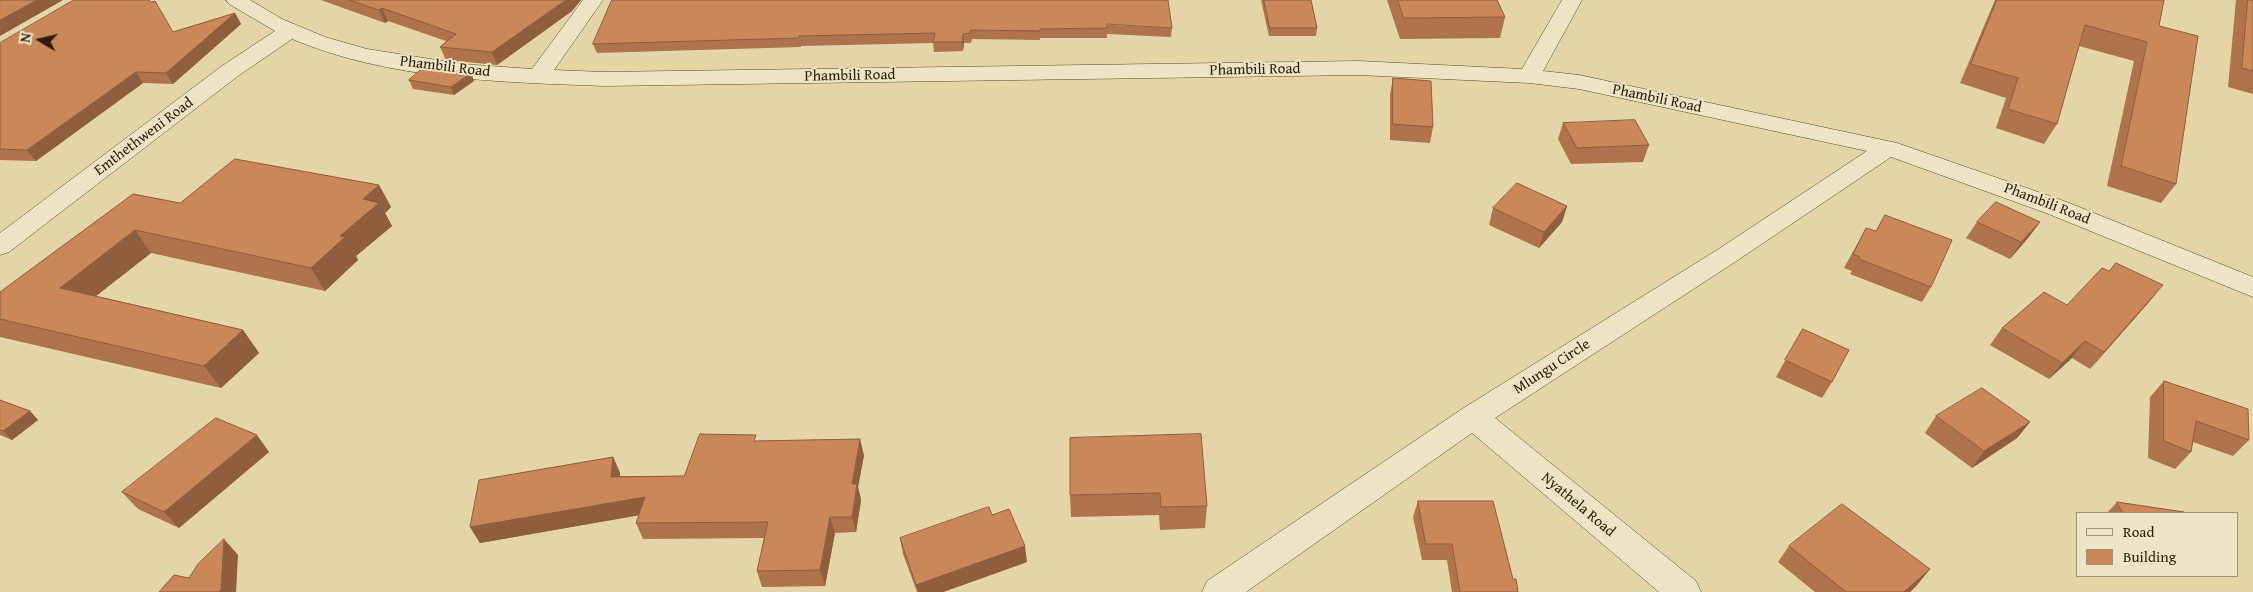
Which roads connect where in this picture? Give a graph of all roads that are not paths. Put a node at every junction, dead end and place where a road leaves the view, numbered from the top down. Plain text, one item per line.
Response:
1 (236, 0) edge
2 (593, 0) edge
3 (1572, 0) edge
4 (290, 31) junction
5 (1529, 76) junction
6 (538, 77) junction
7 (1888, 148) junction
8 (0, 246) edge
9 (2253, 288) edge
10 (1473, 417) junction
11 (1219, 592) edge
12 (1684, 592) edge

1 - 4 street, Phambili Road
2 - 6 street
3 - 5 street
4 - 6 street, Phambili Road
4 - 8 street, Emthethweni Road
5 - 6 street, Phambili Road
5 - 7 street, Phambili Road
7 - 9 street, Phambili Road
7 - 10 street, Mlungu Circle
10 - 11 street, Mlungu Circle
10 - 12 street, Nyathela Road

